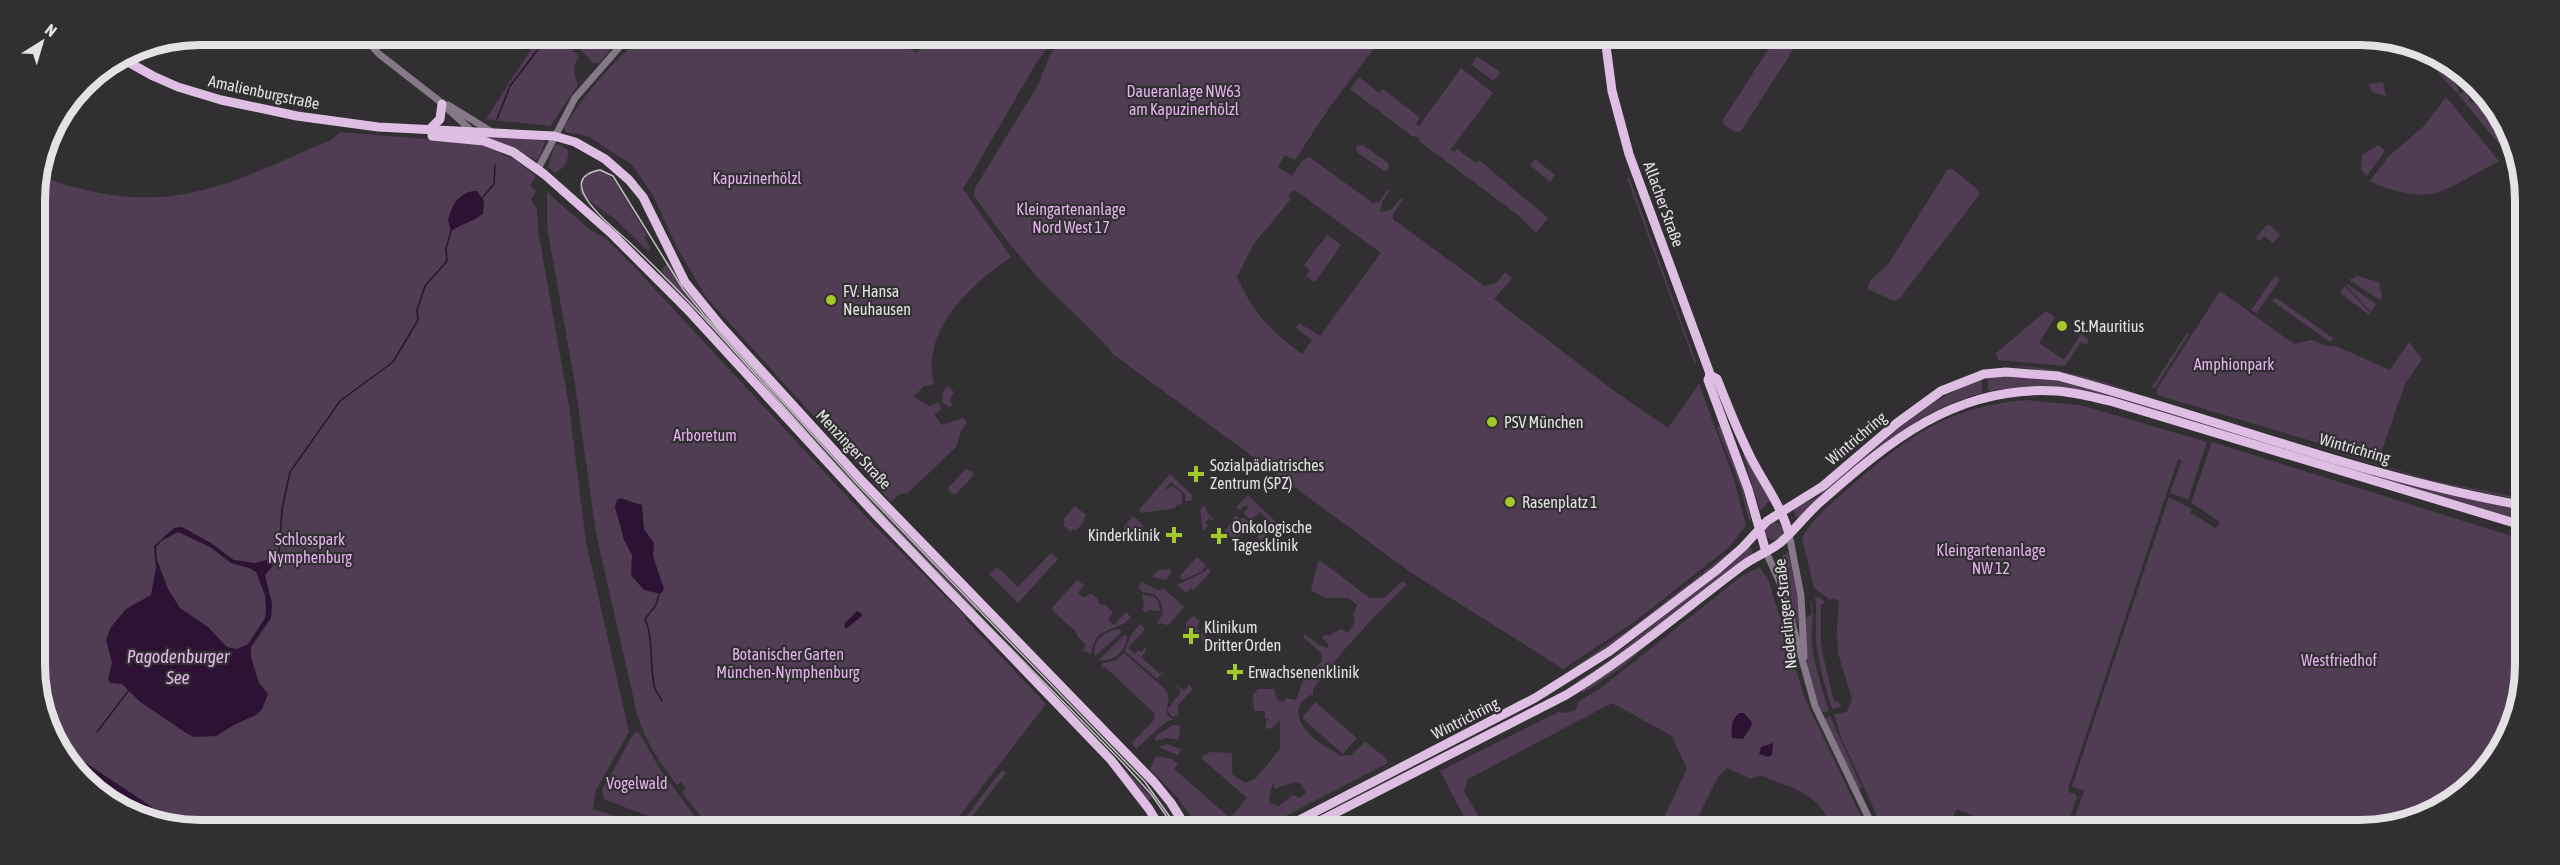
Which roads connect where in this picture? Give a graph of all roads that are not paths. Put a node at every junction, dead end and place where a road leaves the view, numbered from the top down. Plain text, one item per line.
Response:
1 (371, 45) edge
2 (621, 45) edge
3 (1606, 45) edge
4 (129, 63) edge
5 (440, 102) junction
6 (409, 130) junction
7 (429, 130) junction
8 (467, 132) junction
9 (492, 133) junction
10 (554, 136) junction
11 (484, 141) junction
12 (538, 169) junction
13 (1710, 375) junction
14 (2515, 504) edge
15 (1781, 510) junction
16 (2515, 523) edge
17 (1758, 530) junction
18 (1789, 534) junction
19 (1766, 552) junction
20 (1807, 681) junction
21 (1156, 820) edge
22 (1182, 820) edge
23 (1299, 820) edge
24 (1322, 820) edge
25 (1870, 820) edge

1 - 5 street, Menzinger Straße
2 - 10 street
3 - 13 main road, Allacher Straße
4 - 6 main road, Amalienburgstraße
5 - 7 main road
5 - 8 street, Menzinger Straße
5 - 9 street, Menzinger Straße
6 - 7 main road, Amalienburgstraße
6 - 11 main road, Amalienburgstraße
7 - 8 main road, Amalienburgstraße
8 - 9 main road, Menzinger Straße
8 - 11 street, Menzinger Straße
9 - 10 main road, Menzinger Straße
10 - 12 street
10 - 22 main road, Menzinger Straße
11 - 12 main road, Menzinger Straße
12 - 21 main road, Menzinger Straße
13 - 15 main road, Allacher Straße
13 - 17 main road, Allacher Straße
14 - 15 main road, Wintrichring
15 - 17 main road, Wintrichring
15 - 18 main road, Nederlinger Straße
16 - 18 main road, Wintrichring
17 - 19 main road, Allacher Straße
17 - 23 main road, Wintrichring
18 - 19 main road, Wintrichring
18 - 20 street, Nederlinger Straße
19 - 20 street, Nederlinger Straße
19 - 24 main road, Wintrichring
20 - 25 street, Nederlinger Straße

